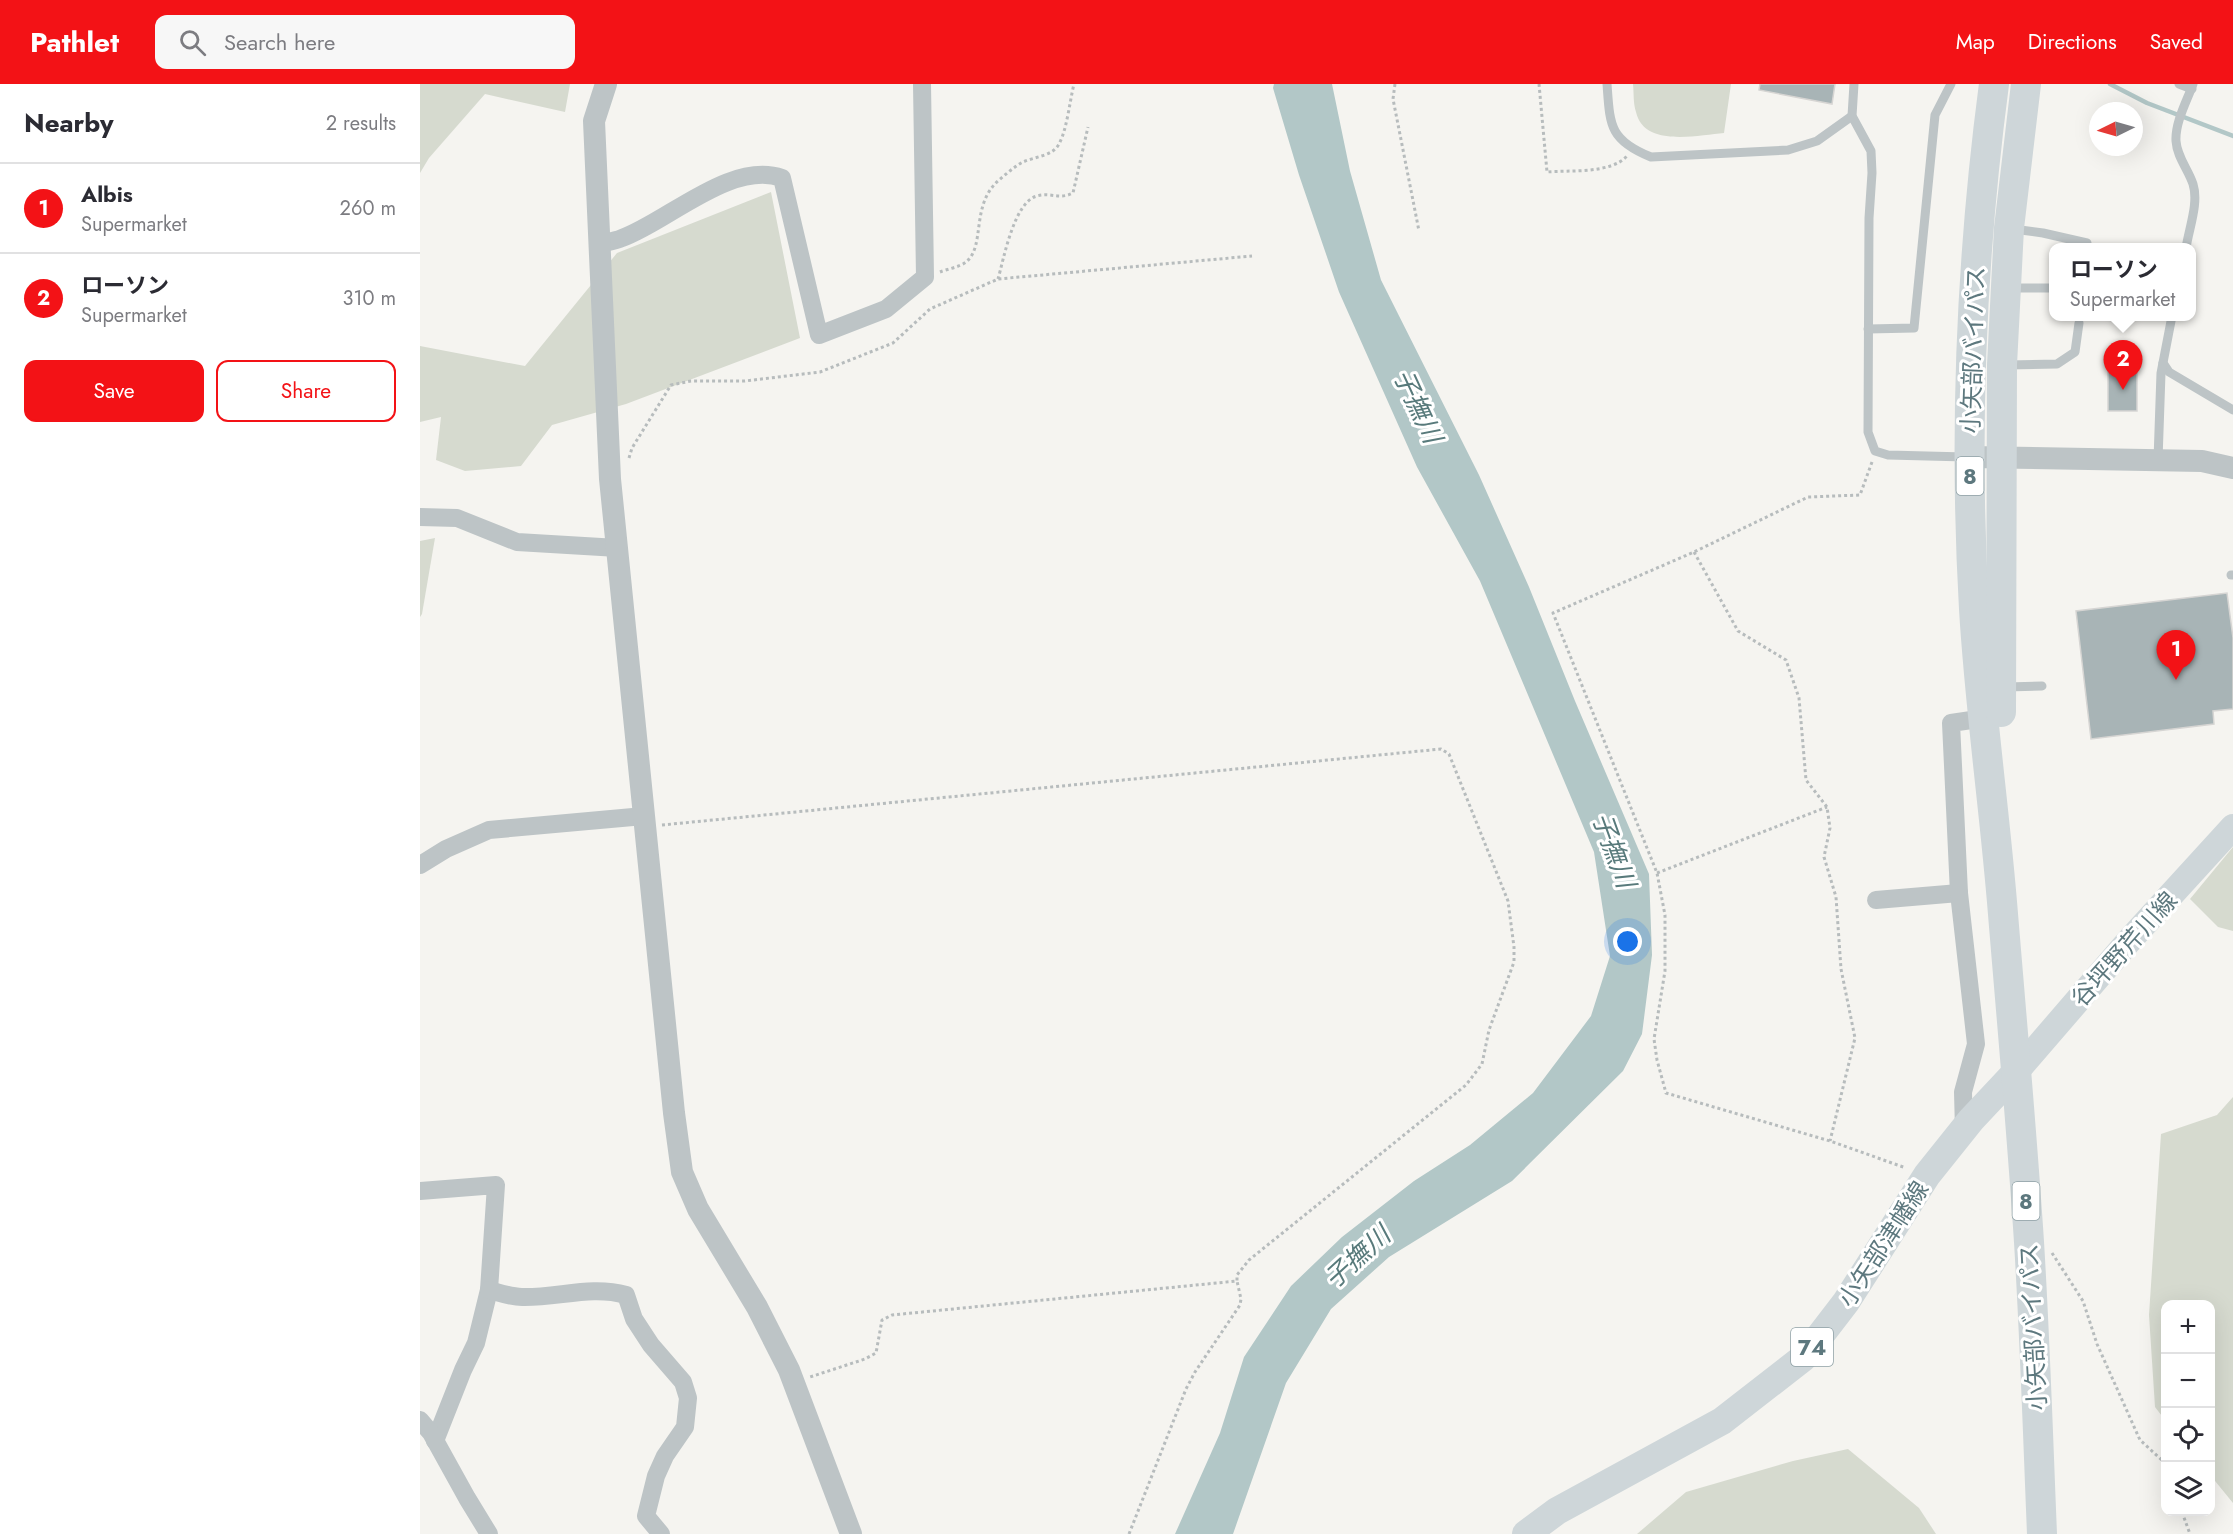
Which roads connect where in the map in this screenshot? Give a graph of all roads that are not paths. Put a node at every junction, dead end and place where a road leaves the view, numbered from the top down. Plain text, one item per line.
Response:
1 (606, 84) edge
2 (922, 84) edge
3 (1607, 84) edge
4 (1854, 84) edge
5 (1951, 84) edge
6 (1994, 84) edge
7 (2026, 84) edge
8 (2179, 84) edge
9 (2192, 86) edge
10 (1852, 116) junction
11 (2009, 228) junction
12 (2087, 243) dead end
13 (2187, 243) edge
14 (599, 244) junction
15 (2006, 288) junction
16 (2049, 288) edge
17 (2171, 321) edge
18 (2079, 323) dead end
19 (1868, 329) junction
20 (2163, 363) junction
21 (2002, 365) junction
22 (2233, 410) edge
23 (1970, 458) junction
24 (2002, 458) junction
25 (2158, 460) junction
26 (2233, 468) edge
27 (420, 517) edge
28 (618, 548) junction
29 (2042, 686) dead end
30 (2001, 687) junction
31 (1984, 718) junction
32 (645, 821) junction
33 (2233, 827) edge
34 (420, 865) edge
35 (1999, 868) junction
36 (1959, 893) junction
37 (1876, 900) dead end
38 (2016, 1072) junction
39 (1964, 1130) junction
40 (420, 1191) edge
41 (489, 1290) junction
42 (420, 1420) edge
43 (435, 1441) junction
44 (489, 1534) edge
45 (661, 1534) edge
46 (851, 1534) edge
47 (1526, 1534) edge
48 (2042, 1534) edge

1 - 14 street
2 - 14 street
3 - 10 lane
4 - 10 lane
5 - 19 lane
6 - 23 highway, 小矢部バイパス / 8
7 - 11 highway, 小矢部バイパス / 8
8 - 9 lane
9 - 13 lane
10 - 19 lane
11 - 12 lane
11 - 15 highway, 小矢部バイパス / 8
14 - 28 street
15 - 16 lane
15 - 21 highway, 小矢部バイパス / 8
17 - 20 lane
18 - 21 lane
19 - 23 lane
20 - 22 lane
20 - 25 lane
21 - 24 highway, 小矢部バイパス / 8
23 - 24 street
23 - 31 highway, 小矢部バイパス / 8
24 - 25 street
24 - 30 highway, 小矢部バイパス / 8
25 - 26 street
27 - 28 street
28 - 32 street
29 - 30 lane
30 - 35 highway, 小矢部バイパス / 8
31 - 35 highway, 小矢部バイパス / 8
31 - 36 street
32 - 34 street
32 - 46 street
33 - 38 main road, 谷坪野芹川線
35 - 38 highway, 小矢部バイパス / 8
36 - 37 street
36 - 39 street
38 - 39 main road, 小矢部津幡線 / 74
38 - 48 highway, 小矢部バイパス / 8
39 - 47 main road, 小矢部津幡線 / 74
40 - 41 street
41 - 43 street
41 - 45 street
42 - 43 street
43 - 44 street

